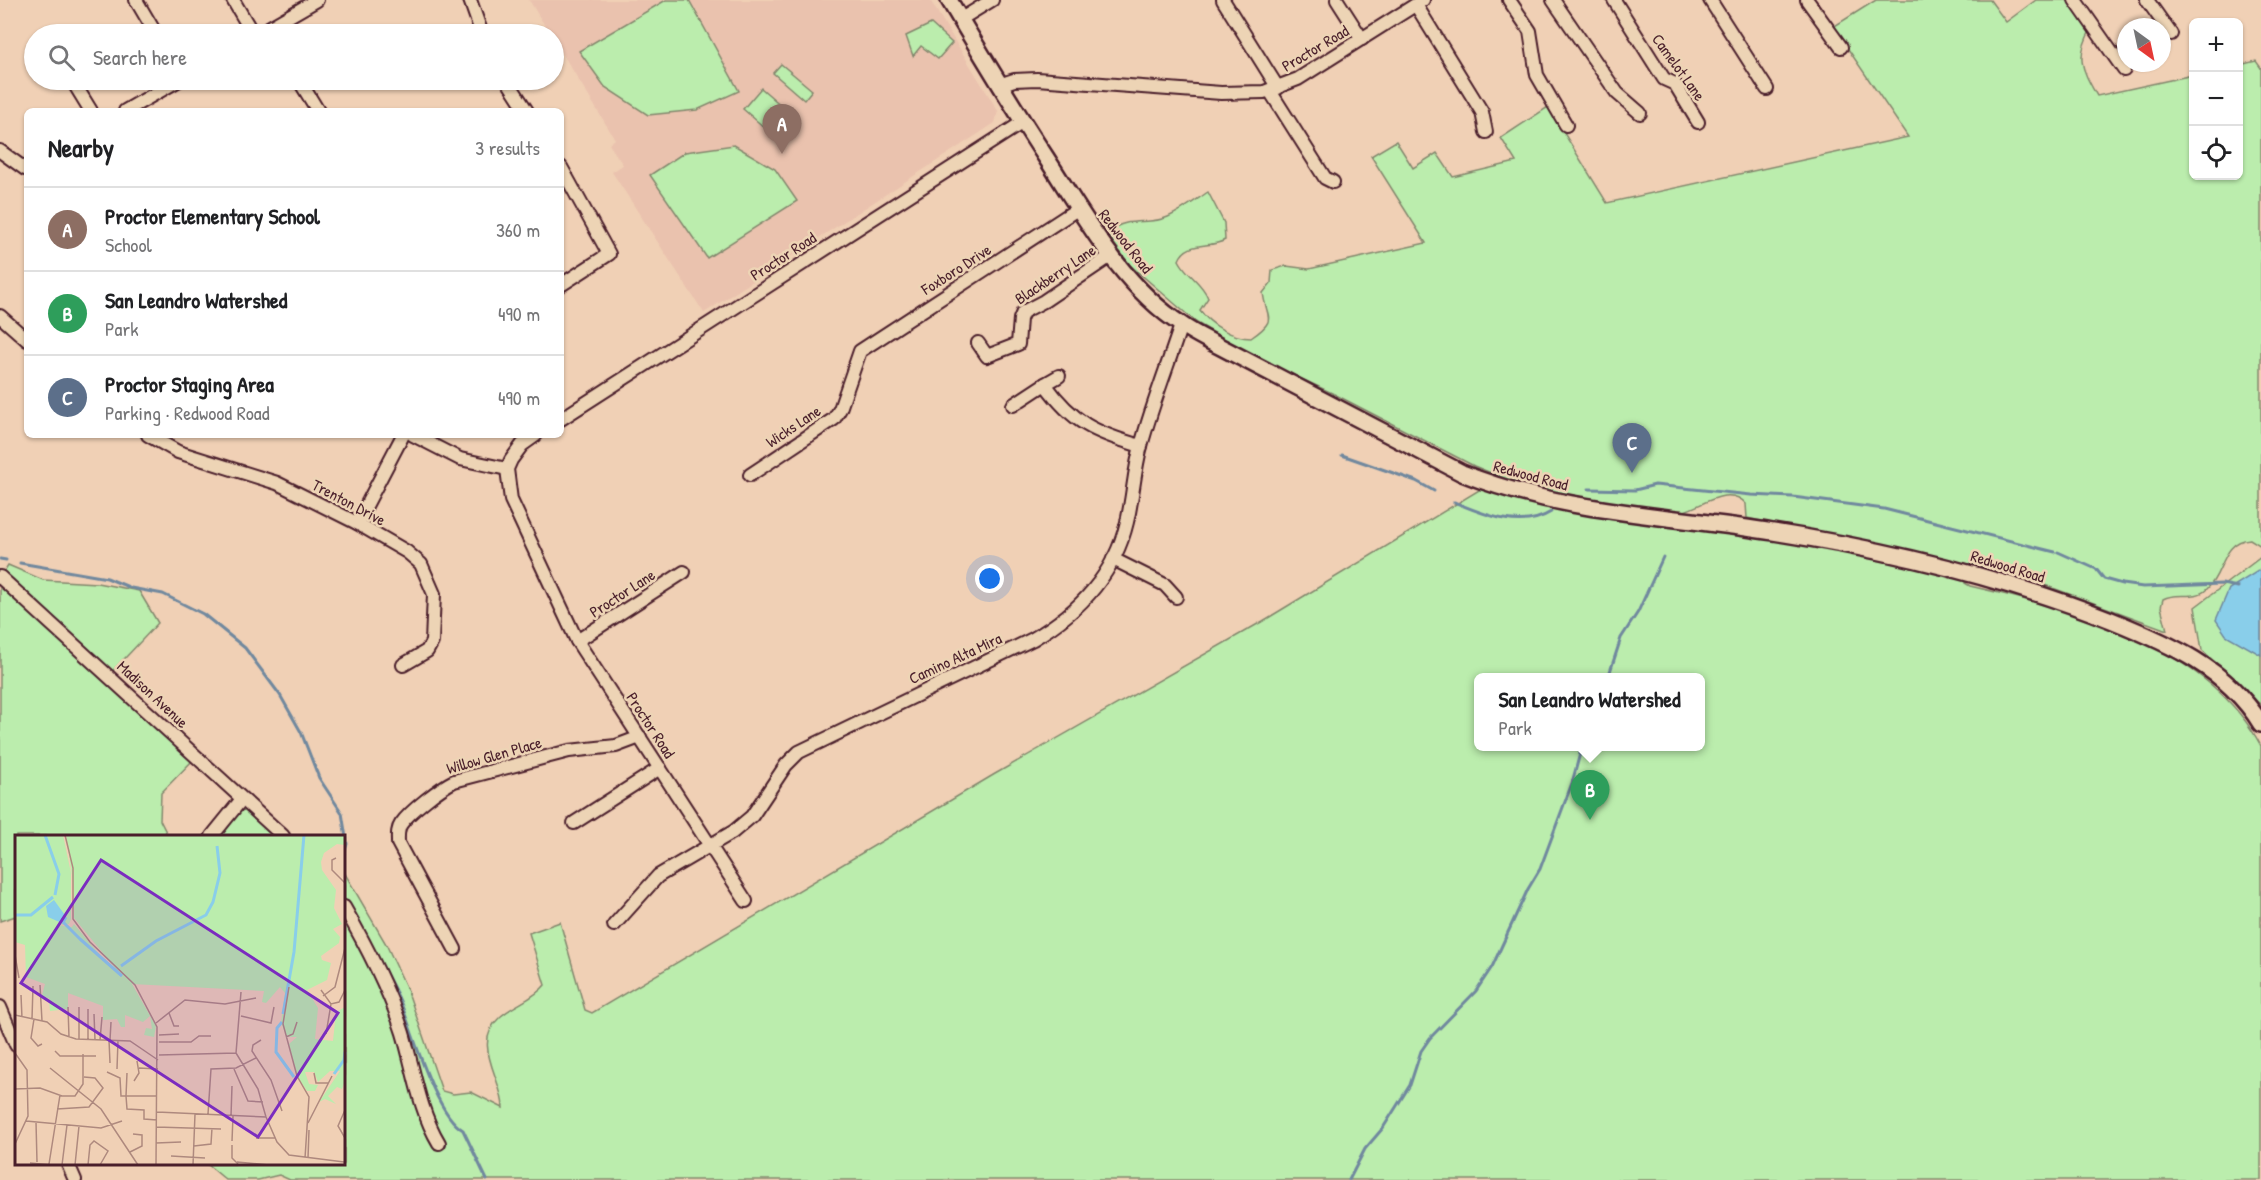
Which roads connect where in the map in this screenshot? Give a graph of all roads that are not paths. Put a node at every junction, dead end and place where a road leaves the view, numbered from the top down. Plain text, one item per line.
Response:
1 (136, 0) edge
2 (233, 0) edge
3 (317, 0) edge
4 (470, 0) edge
5 (949, 0) edge
6 (992, 0) edge
7 (1223, 0) edge
8 (1337, 0) edge
9 (1509, 0) edge
10 (1553, 0) edge
11 (1614, 0) edge
12 (1710, 0) edge
13 (1807, 0) edge
14 (2075, 0) edge
15 (2147, 0) edge
16 (1420, 2) edge
17 (2160, 18) edge
18 (961, 20) junction
19 (150, 24) edge
20 (255, 24) edge
21 (278, 24) edge
22 (478, 24) edge
23 (1362, 39) junction
24 (1841, 47) dead end
25 (2117, 60) edge
26 (999, 85) junction
27 (1274, 89) junction
28 (1767, 89) dead end
29 (78, 90) edge
30 (162, 90) edge
31 (305, 90) edge
32 (513, 90) edge
33 (89, 108) edge
34 (130, 108) edge
35 (316, 108) edge
36 (525, 108) edge
37 (1640, 113) dead end
38 (1023, 122) junction
39 (1698, 122) dead end
40 (1566, 125) dead end
41 (1486, 132) dead end
42 (0, 151) edge
43 (24, 168) edge
44 (564, 172) edge
45 (1333, 182) dead end
46 (1079, 208) junction
47 (1112, 255) junction
48 (564, 283) edge
49 (0, 316) edge
50 (1181, 325) junction
51 (24, 337) edge
52 (978, 343) dead end
53 (857, 362) joint
54 (1059, 376) dead end
55 (1045, 384) junction
56 (1013, 405) dead end
57 (564, 417) edge
58 (153, 438) edge
59 (401, 438) edge
60 (419, 438) edge
61 (532, 438) edge
62 (1141, 446) junction
63 (507, 469) junction
64 (750, 475) dead end
65 (357, 523) junction
66 (1113, 559) junction
67 (684, 572) dead end
68 (0, 577) edge
69 (1176, 597) dead end
70 (577, 641) junction
71 (403, 664) dead end
72 (2261, 724) edge
73 (640, 737) junction
74 (660, 768) junction
75 (242, 799) junction
76 (574, 823) dead end
77 (214, 835) edge
78 (281, 835) edge
79 (712, 845) junction
80 (746, 901) dead end
81 (345, 909) edge
82 (614, 925) dead end
83 (455, 950) dead end
84 (0, 1007) edge
85 (15, 1043) edge
86 (439, 1143) dead end
87 (68, 1165) edge
88 (75, 1180) edge

1 - 19 street
2 - 20 street
3 - 21 street
4 - 22 street
5 - 18 main road, Redwood Road
6 - 18 street
7 - 27 street
8 - 23 street
9 - 40 street
10 - 37 street
11 - 39 street, Camelot Lane
12 - 28 street
13 - 24 street
14 - 25 street
15 - 17 street
16 - 23 street, Proctor Road
16 - 41 street
18 - 26 main road, Redwood Road
23 - 27 street, Proctor Road
26 - 27 street, Proctor Road
26 - 38 main road, Redwood Road
27 - 45 street
29 - 33 street
30 - 34 street
31 - 35 street
32 - 36 street
38 - 46 main road, Redwood Road
38 - 57 street, Proctor Road
42 - 43 street
44 - 48 street
46 - 47 main road, Redwood Road
46 - 53 street, Foxboro Drive
47 - 50 main road, Redwood Road
47 - 52 street, Blackberry Lane
49 - 51 street
50 - 62 street, Camino Alta Mira
50 - 72 main road, Redwood Road
53 - 64 street, Wicks Lane
54 - 55 street
55 - 56 street
55 - 62 street
58 - 65 street, Trenton Drive
59 - 65 street
60 - 63 street
61 - 63 street
62 - 66 street, Camino Alta Mira
63 - 70 street, Proctor Road
65 - 71 street, Trenton Drive
66 - 69 street
66 - 79 street, Camino Alta Mira
67 - 70 street, Proctor Lane
68 - 75 street, Madison Avenue
70 - 73 street, Proctor Road
73 - 74 street, Proctor Road
73 - 83 street, Willow Glen Place
74 - 76 street
74 - 79 street, Proctor Road
75 - 77 street
75 - 78 street, Madison Avenue
79 - 80 street, Proctor Road
79 - 82 street, Camino Alta Mira
81 - 86 street
84 - 85 street
87 - 88 street

